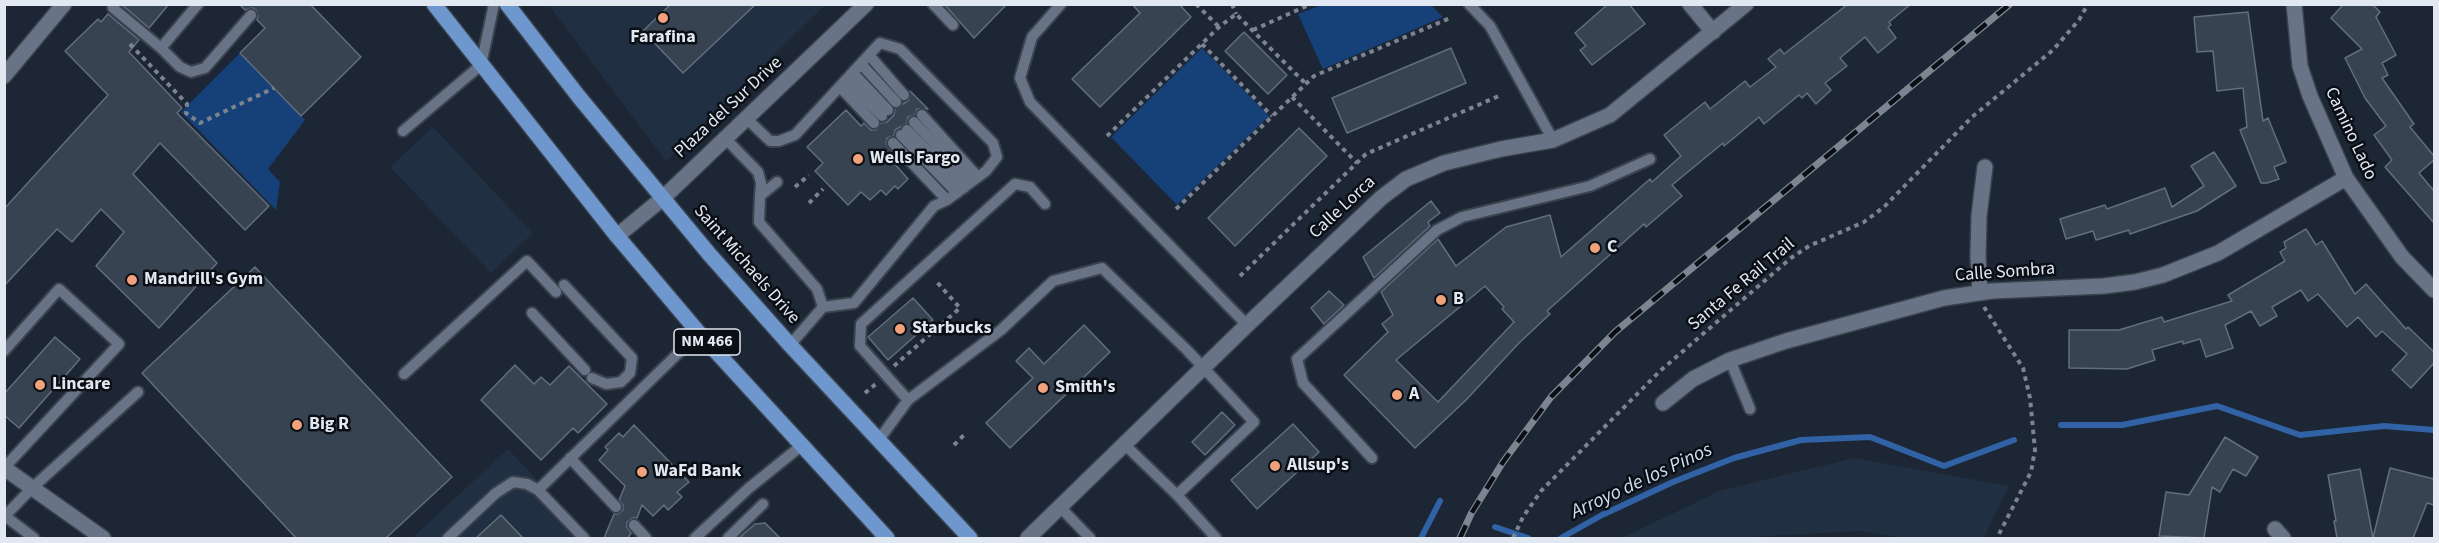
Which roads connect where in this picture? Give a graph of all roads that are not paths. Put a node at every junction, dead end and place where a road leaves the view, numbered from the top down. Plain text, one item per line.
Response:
1 (64, 4) edge
2 (113, 4) edge
3 (198, 4) edge
4 (434, 4) edge
5 (494, 4) edge
6 (507, 4) edge
7 (866, 4) edge
8 (933, 4) edge
9 (1061, 4) edge
10 (1469, 4) edge
11 (1690, 4) edge
12 (1746, 4) edge
13 (2294, 4) edge
14 (251, 15) dead end
15 (952, 25) dead end
16 (1713, 32) junction
17 (161, 48) junction
18 (869, 55) junction
19 (861, 64) junction
20 (481, 65) junction
21 (4, 76) edge
22 (846, 80) junction
23 (889, 109) junction
24 (746, 118) junction
25 (907, 129) junction
26 (403, 131) dead end
27 (725, 138) junction
28 (1553, 140) junction
29 (1650, 159) dead end
30 (1986, 167) dead end
31 (2346, 178) junction
32 (777, 183) dead end
33 (967, 185) junction
34 (760, 196) junction
35 (663, 198) junction
36 (947, 200) junction
37 (1045, 204) dead end
38 (617, 236) junction
39 (2434, 290) edge
40 (1980, 292) junction
41 (823, 307) junction
42 (532, 313) dead end
43 (1247, 325) junction
44 (699, 333) junction
45 (790, 345) junction
46 (4, 351) edge
47 (1730, 360) junction
48 (1204, 367) junction
49 (404, 374) dead end
50 (138, 392) dead end
51 (908, 400) junction
52 (1663, 403) dead end
53 (1750, 409) dead end
54 (878, 441) junction
55 (1124, 444) junction
56 (801, 446) junction
57 (570, 458) junction
58 (1372, 458) dead end
59 (4, 468) edge
60 (32, 488) junction
61 (538, 490) junction
62 (1177, 495) junction
63 (764, 504) dead end
64 (616, 507) dead end
65 (1060, 507) junction
66 (5, 517) edge
67 (634, 525) dead end
68 (34, 538) edge
69 (103, 538) edge
70 (448, 538) edge
71 (584, 538) edge
72 (646, 538) edge
73 (695, 538) edge
74 (728, 538) edge
75 (887, 538) edge
76 (970, 538) edge
77 (1028, 538) edge
78 (1090, 538) edge
79 (1216, 538) edge

1 - 21 street
2 - 17 lane
3 - 17 lane
4 - 20 main road, NM 466
5 - 20 lane
6 - 35 main road, Saint Michaels Drive / NM 466
7 - 24 street, Plaza del Sur Drive
8 - 15 lane
9 - 43 lane
10 - 28 lane
11 - 16 street
12 - 16 street, Calle Lorca
13 - 31 street, Camino Lado
14 - 17 lane
16 - 28 street, Calle Lorca
18 - 19 lane
18 - 23 lane
18 - 33 lane
19 - 22 lane
19 - 23 lane
20 - 26 lane
20 - 38 main road, NM 466
22 - 23 lane
22 - 23 lane
22 - 24 lane
24 - 27 street, Plaza del Sur Drive
25 - 33 lane
25 - 33 lane
25 - 36 lane
27 - 34 lane
27 - 35 street, Plaza del Sur Drive
28 - 43 street, Calle Lorca
29 - 58 lane
30 - 40 street
31 - 39 street, Camino Lado
31 - 40 street, Calle Sombra
32 - 34 lane
33 - 36 lane
34 - 41 lane
35 - 38 street, Plaza del Sur Drive
35 - 45 main road, Saint Michaels Drive / NM 466
36 - 41 lane
37 - 51 lane
38 - 44 main road, NM 466
40 - 47 street, Calle Sombra
41 - 45 lane
42 - 49 lane
43 - 48 street, Calle Lorca
44 - 56 main road, NM 466
44 - 57 lane
45 - 54 main road, Saint Michaels Drive / NM 466
46 - 59 lane
47 - 52 street, Calle Sombra
47 - 53 lane
48 - 51 lane
48 - 55 street, Calle Lorca
48 - 62 lane
50 - 60 lane
51 - 54 lane
54 - 76 main road, Saint Michaels Drive / NM 466
55 - 62 lane
55 - 65 street, Calle Lorca
56 - 73 lane
56 - 75 main road, NM 466
57 - 61 lane
57 - 64 lane
59 - 60 street
60 - 66 lane
60 - 69 street
61 - 70 lane
61 - 71 lane
62 - 79 lane
63 - 74 lane
65 - 77 street, Calle Lorca
65 - 78 lane
66 - 68 lane
67 - 72 lane

